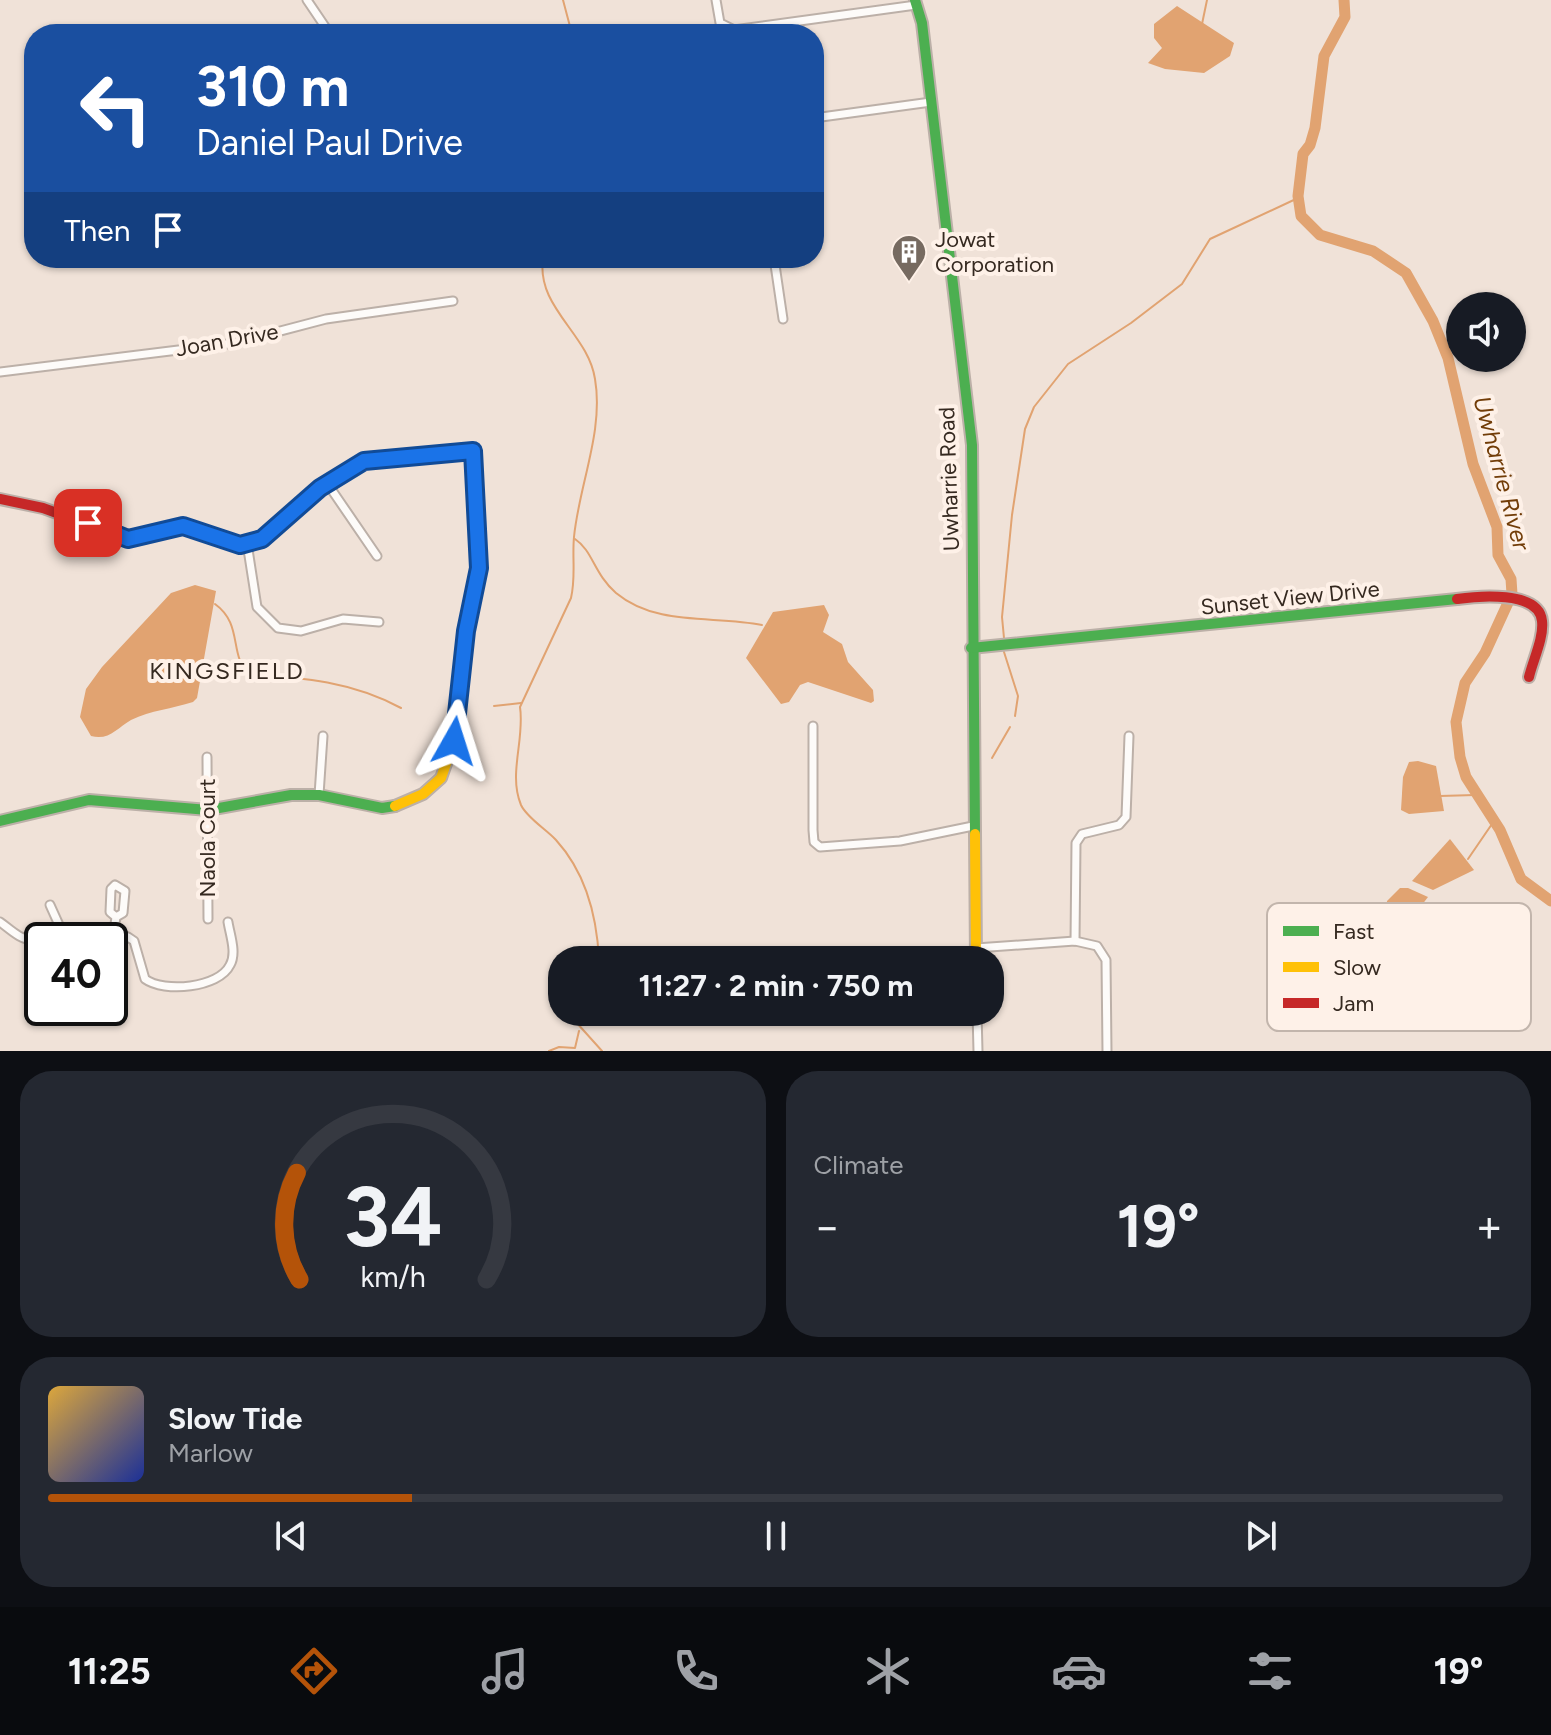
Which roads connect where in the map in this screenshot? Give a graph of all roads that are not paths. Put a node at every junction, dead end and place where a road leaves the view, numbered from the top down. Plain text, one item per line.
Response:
1 (307, 0) edge
2 (716, 0) edge
3 (916, 3) edge
4 (323, 24) edge
5 (722, 24) edge
6 (774, 24) edge
7 (931, 102) junction
8 (824, 117) edge
9 (775, 268) edge
10 (453, 301) dead end
11 (783, 319) dead end
12 (0, 372) edge
13 (327, 483) junction
14 (0, 499) edge
15 (247, 543) junction
16 (377, 556) dead end
17 (379, 622) dead end
18 (971, 648) junction
19 (1529, 677) dead end
20 (813, 726) dead end
21 (323, 736) dead end
22 (1129, 736) dead end
23 (207, 757) dead end
24 (319, 795) junction
25 (208, 810) junction
26 (0, 821) edge
27 (973, 826) junction
28 (50, 905) dead end
29 (116, 917) dead end
30 (208, 919) dead end
31 (0, 922) edge
32 (58, 922) edge
33 (115, 922) edge
34 (228, 922) dead end
35 (24, 937) edge
36 (128, 938) edge
37 (1075, 941) junction
38 (976, 946) edge
39 (1004, 946) edge
40 (977, 1026) edge
41 (978, 1051) edge
42 (1107, 1051) edge

1 - 4 street
2 - 5 street
3 - 6 street
3 - 7 street, Uwharrie Road
7 - 8 street
7 - 18 street, Uwharrie Road
9 - 11 street
10 - 12 street, Joan Drive
13 - 15 street
13 - 16 street
13 - 24 street
14 - 15 street
15 - 17 street
18 - 19 street, Sunset View Drive
18 - 27 street, Uwharrie Road
20 - 27 street
21 - 24 street
22 - 37 street
23 - 25 street, Naola Court
24 - 25 street
25 - 26 street
25 - 30 street, Naola Court
27 - 38 street, Uwharrie Road
28 - 32 street
29 - 33 street
31 - 35 street
34 - 36 street
37 - 39 street
37 - 42 street
40 - 41 street

